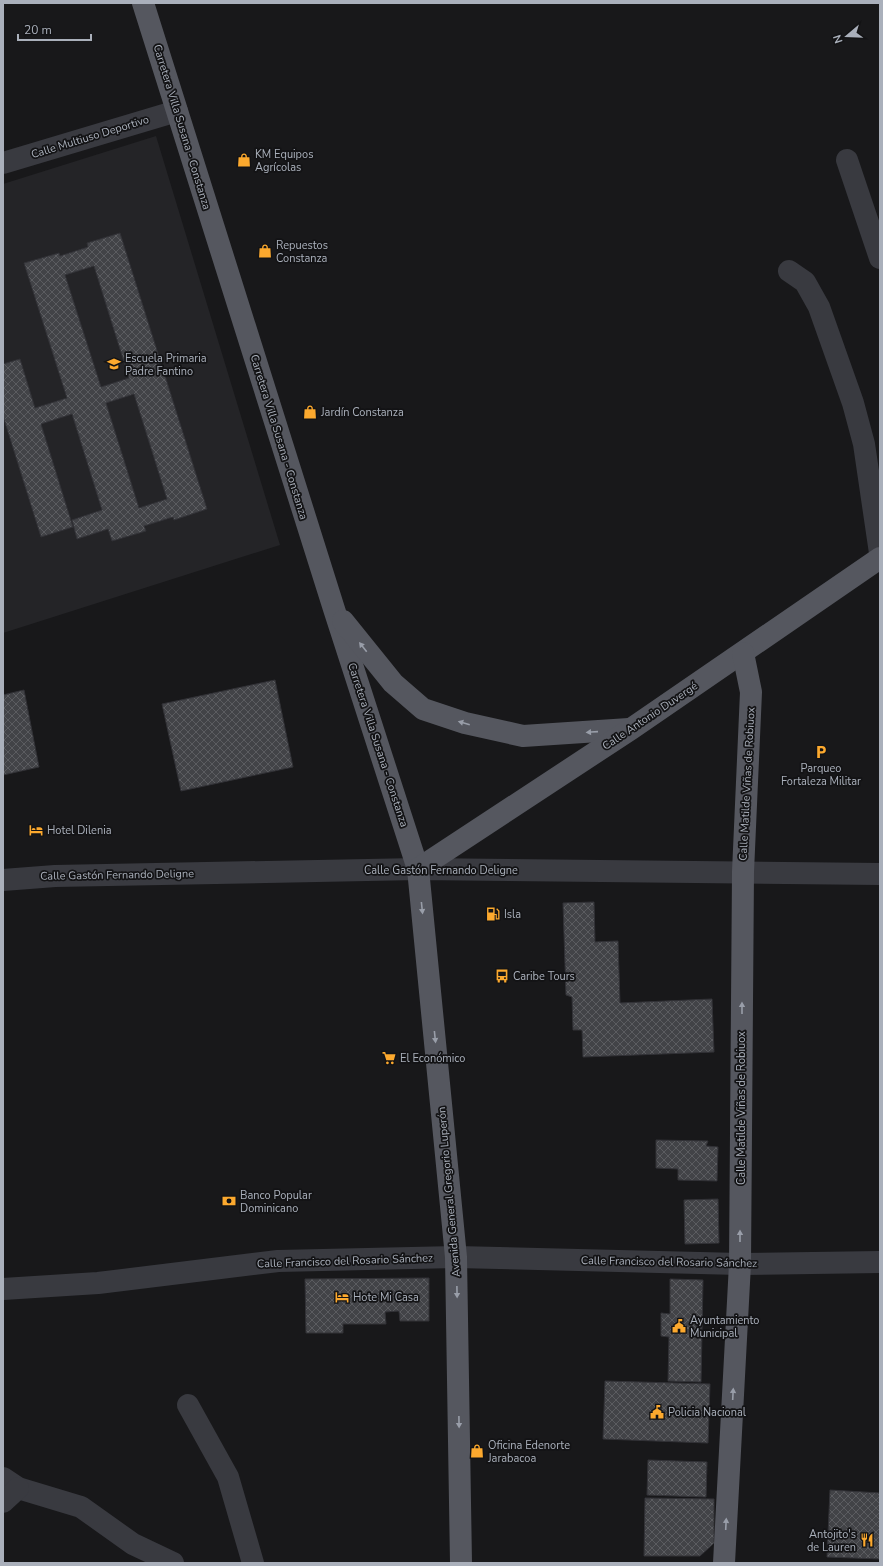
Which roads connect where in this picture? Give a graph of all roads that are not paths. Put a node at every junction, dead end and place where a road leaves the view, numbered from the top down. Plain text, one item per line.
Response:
1 (143, 3) edge
2 (177, 111) junction
3 (847, 160) dead end
4 (3, 164) edge
5 (880, 258) edge
6 (789, 271) dead end
7 (880, 552) edge
8 (880, 558) edge
9 (334, 609) junction
10 (743, 653) junction
11 (631, 729) junction
12 (418, 869) junction
13 (743, 872) junction
14 (880, 874) edge
15 (3, 880) edge
16 (456, 1257) junction
17 (880, 1262) edge
18 (740, 1264) junction
19 (3, 1289) edge
20 (188, 1405) dead end
21 (8, 1489) edge
22 (173, 1563) edge
23 (253, 1563) edge
24 (461, 1563) edge
25 (724, 1563) edge

1 - 2 main road, Carretera Villa Susana - Constanza
2 - 4 street, Calle Multiuso Deportivo
2 - 9 main road, Carretera Villa Susana - Constanza
3 - 5 street
6 - 7 street
8 - 10 main road, Calle Antonio Duvergé
11 -> 9 main road
9 - 12 main road, Carretera Villa Susana - Constanza
10 - 11 main road, Calle Antonio Duvergé
10 - 13 main road, Calle Matilde Viñas de Robiuox
11 - 12 main road, Calle Antonio Duvergé
12 - 13 street, Calle Gastón Fernando Deligne
12 - 15 street, Calle Gastón Fernando Deligne
12 -> 16 main road, Avenida General Gregorio Luperón
13 - 14 street, Calle Gastón Fernando Deligne
18 -> 13 main road, Calle Matilde Viñas de Robiuox
16 - 18 street, Calle Francisco del Rosario Sánchez
16 - 19 street, Calle Francisco del Rosario Sánchez
16 -> 24 main road, Avenida General Gregorio Luperón
17 - 18 street, Calle Francisco del Rosario Sánchez
25 -> 18 main road, Calle Matilde Viñas de Robiuox
20 - 23 street
21 - 22 street

